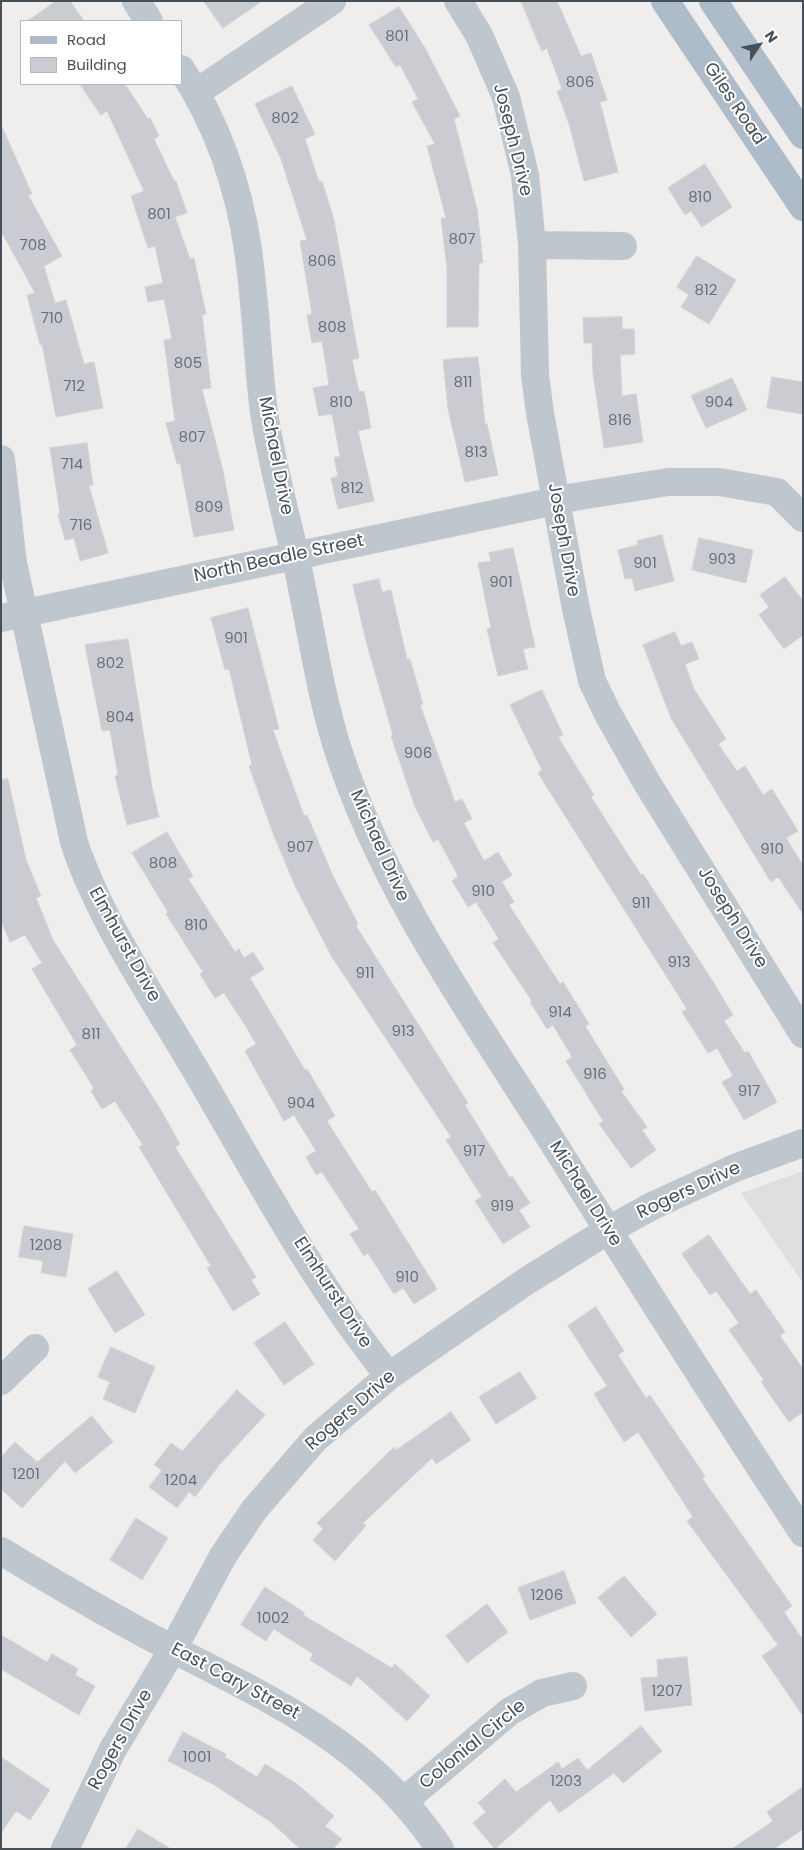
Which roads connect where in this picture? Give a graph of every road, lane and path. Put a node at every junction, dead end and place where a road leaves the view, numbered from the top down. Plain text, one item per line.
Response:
1 (136, 1) edge
2 (332, 1) edge
3 (458, 1) edge
4 (665, 1) edge
5 (713, 1) edge
6 (148, 20) edge
7 (182, 70) edge
8 (197, 92) junction
9 (803, 135) edge
10 (803, 206) edge
11 (532, 245) junction
12 (623, 246) dead end
13 (1, 459) edge
14 (556, 500) junction
15 (803, 518) edge
16 (295, 556) junction
17 (13, 616) edge
18 (803, 1034) edge
19 (803, 1143) edge
20 (607, 1231) junction
21 (35, 1348) dead end
22 (389, 1376) junction
23 (1, 1381) edge
24 (803, 1533) edge
25 (1, 1551) edge
26 (172, 1648) junction
27 (573, 1686) dead end
28 (404, 1801) junction
29 (65, 1849) edge
30 (440, 1849) edge

1 - 6 street
2 - 8 street
3 - 11 street, Joseph Drive
4 - 10 main road, Giles Road
5 - 9 main road
7 - 8 street, Michael Drive
8 - 16 street, Michael Drive
11 - 12 street
11 - 14 street, Joseph Drive
13 - 17 street, Elmhurst Drive
14 - 15 street, North Beadle Street
14 - 16 street, North Beadle Street
14 - 18 street, Joseph Drive
16 - 17 street, North Beadle Street
16 - 20 street, Michael Drive
17 - 22 street, Elmhurst Drive
19 - 20 street, Rogers Drive
20 - 22 street, Rogers Drive
20 - 24 street, Michael Drive
21 - 23 street
22 - 26 street, Rogers Drive
25 - 26 street, East Cary Street
26 - 28 street, East Cary Street
26 - 29 street, Rogers Drive
27 - 28 street, Colonial Circle
28 - 30 street, East Cary Street

